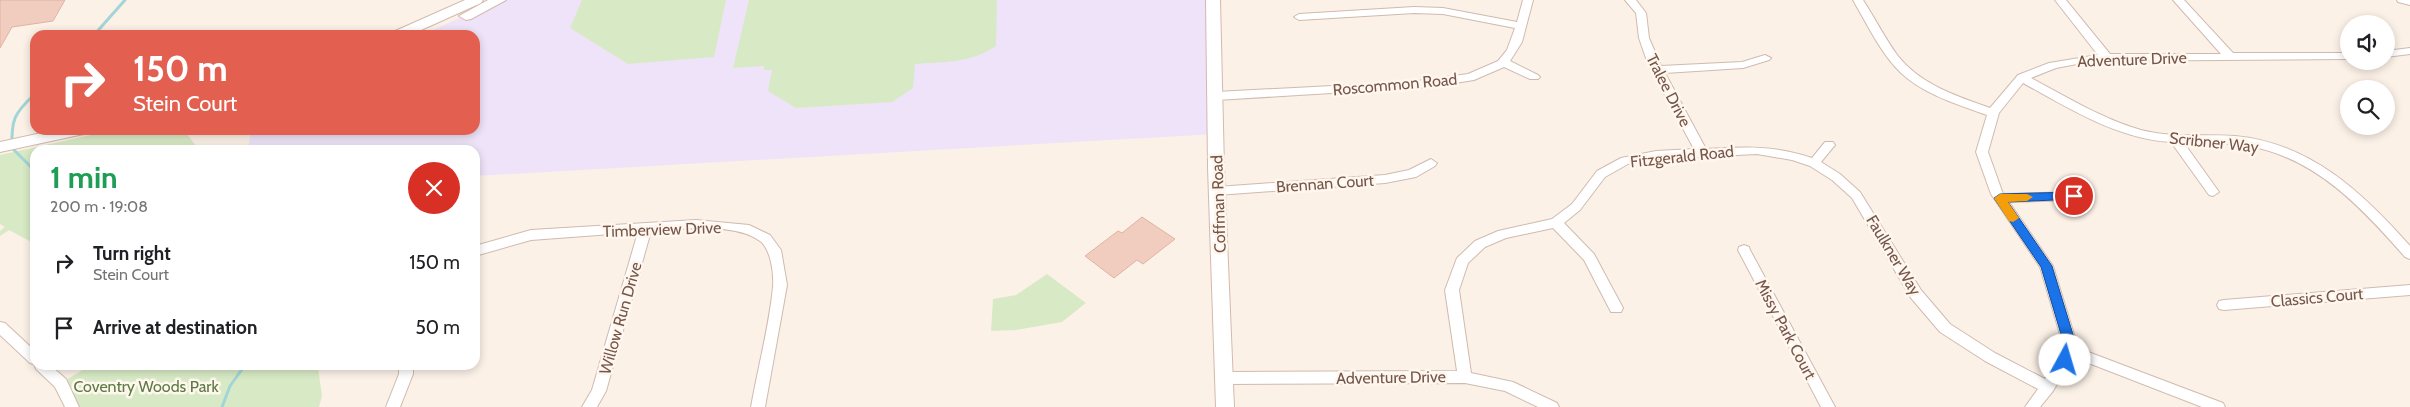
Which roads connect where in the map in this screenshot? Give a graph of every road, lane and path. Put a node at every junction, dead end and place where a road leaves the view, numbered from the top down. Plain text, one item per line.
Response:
1 (476, 0) edge
2 (499, 0) edge
3 (1212, 0) edge
4 (1528, 0) edge
5 (1630, 0) edge
6 (1858, 0) edge
7 (2060, 0) edge
8 (2178, 0) edge
9 (2402, 0) edge
10 (2410, 2) edge
11 (1299, 17) dead end
12 (1520, 26) junction
13 (409, 30) edge
14 (433, 30) edge
15 (2410, 51) edge
16 (2395, 53) edge
17 (2229, 56) junction
18 (2340, 56) edge
19 (1765, 58) dead end
20 (2106, 58) junction
21 (1503, 62) junction
22 (1657, 70) junction
23 (1534, 77) dead end
24 (2022, 78) junction
25 (1216, 96) junction
26 (1994, 113) junction
27 (30, 130) edge
28 (55, 135) edge
29 (0, 137) edge
30 (2174, 138) junction
31 (1829, 145) dead end
32 (0, 147) edge
33 (1702, 152) junction
34 (1431, 163) dead end
35 (1814, 163) junction
36 (1217, 191) junction
37 (2213, 192) dead end
38 (2074, 196) dead end
39 (2000, 198) junction
40 (1556, 223) junction
41 (646, 228) junction
42 (480, 250) edge
43 (1744, 250) dead end
44 (2410, 254) edge
45 (2410, 290) edge
46 (2224, 305) dead end
47 (1616, 308) dead end
48 (0, 327) edge
49 (2068, 350) junction
50 (30, 354) edge
51 (47, 370) edge
52 (406, 370) edge
53 (1465, 376) junction
54 (1225, 378) junction
55 (2048, 387) junction
56 (72, 407) edge
57 (393, 407) edge
58 (588, 407) edge
59 (758, 407) edge
60 (1225, 407) edge
61 (1552, 407) edge
62 (1828, 407) edge
63 (2032, 407) edge
64 (2218, 407) edge

1 - 13 main road
2 - 14 main road
3 - 25 main road, Coffman Road
4 - 12 street
5 - 22 street, Tralee Drive
6 - 26 street
7 - 20 street
8 - 17 street
9 - 10 street
11 - 12 street
12 - 21 street
15 - 16 street
17 - 18 street, Adventure Drive
17 - 20 street, Adventure Drive
19 - 22 street
20 - 24 street, Adventure Drive
21 - 23 street
21 - 25 street, Roscommon Road
22 - 33 street, Tralee Drive
24 - 26 street, Adventure Drive
24 - 30 street, Scribner Way
25 - 36 main road, Coffman Road
26 - 39 street, Adventure Drive
27 - 29 main road
28 - 32 main road
30 - 37 street
30 - 44 street, Scribner Way
31 - 35 street
33 - 35 street, Fitzgerald Road
33 - 40 street, Fitzgerald Road
34 - 36 street, Brennan Court
35 - 55 street, Faulkner Way
36 - 54 main road, Coffman Road
38 - 39 street
39 - 49 street, Adventure Drive
40 - 47 street
40 - 53 street, Fitzgerald Road
41 - 42 street, Timberview Drive
41 - 58 street, Willow Run Drive
41 - 59 street, Timberview Drive
43 - 62 street, Missy Park Court
45 - 46 street, Classics Court
48 - 50 street
49 - 55 street
49 - 64 street
51 - 56 street
52 - 57 street
53 - 54 street, Adventure Drive
53 - 61 street, Adventure Drive
54 - 60 main road, Coffman Road
55 - 63 street

